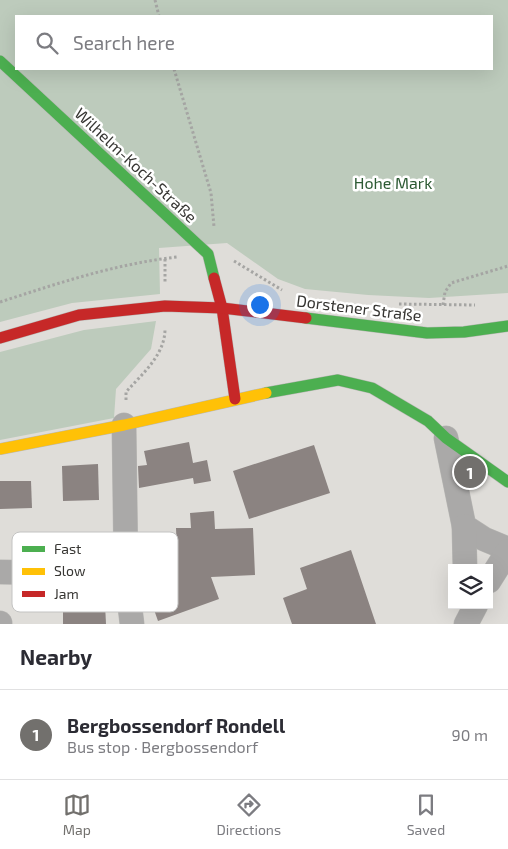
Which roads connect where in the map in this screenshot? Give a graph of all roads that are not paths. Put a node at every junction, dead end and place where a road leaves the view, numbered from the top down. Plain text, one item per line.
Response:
1 (0, 61) edge
2 (222, 308) junction
3 (508, 326) edge
4 (0, 338) edge
5 (235, 399) junction
6 (124, 425) junction
7 (446, 438) junction
8 (0, 449) edge
9 (508, 482) edge
10 (464, 526) junction
11 (125, 532) edge
12 (508, 550) edge
13 (465, 564) edge
14 (493, 574) edge
15 (466, 609) edge
16 (474, 609) edge
17 (466, 624) edge

1 - 2 street, Wilhelm-Koch-Straße
2 - 3 street, Dorstener Straße
2 - 4 street, Dorstener Straße
2 - 5 street
5 - 6 street
5 - 7 street
6 - 8 street
6 - 11 street
7 - 9 street
7 - 10 street
10 - 12 street
10 - 13 street
12 - 14 street
15 - 17 street
16 - 17 street

